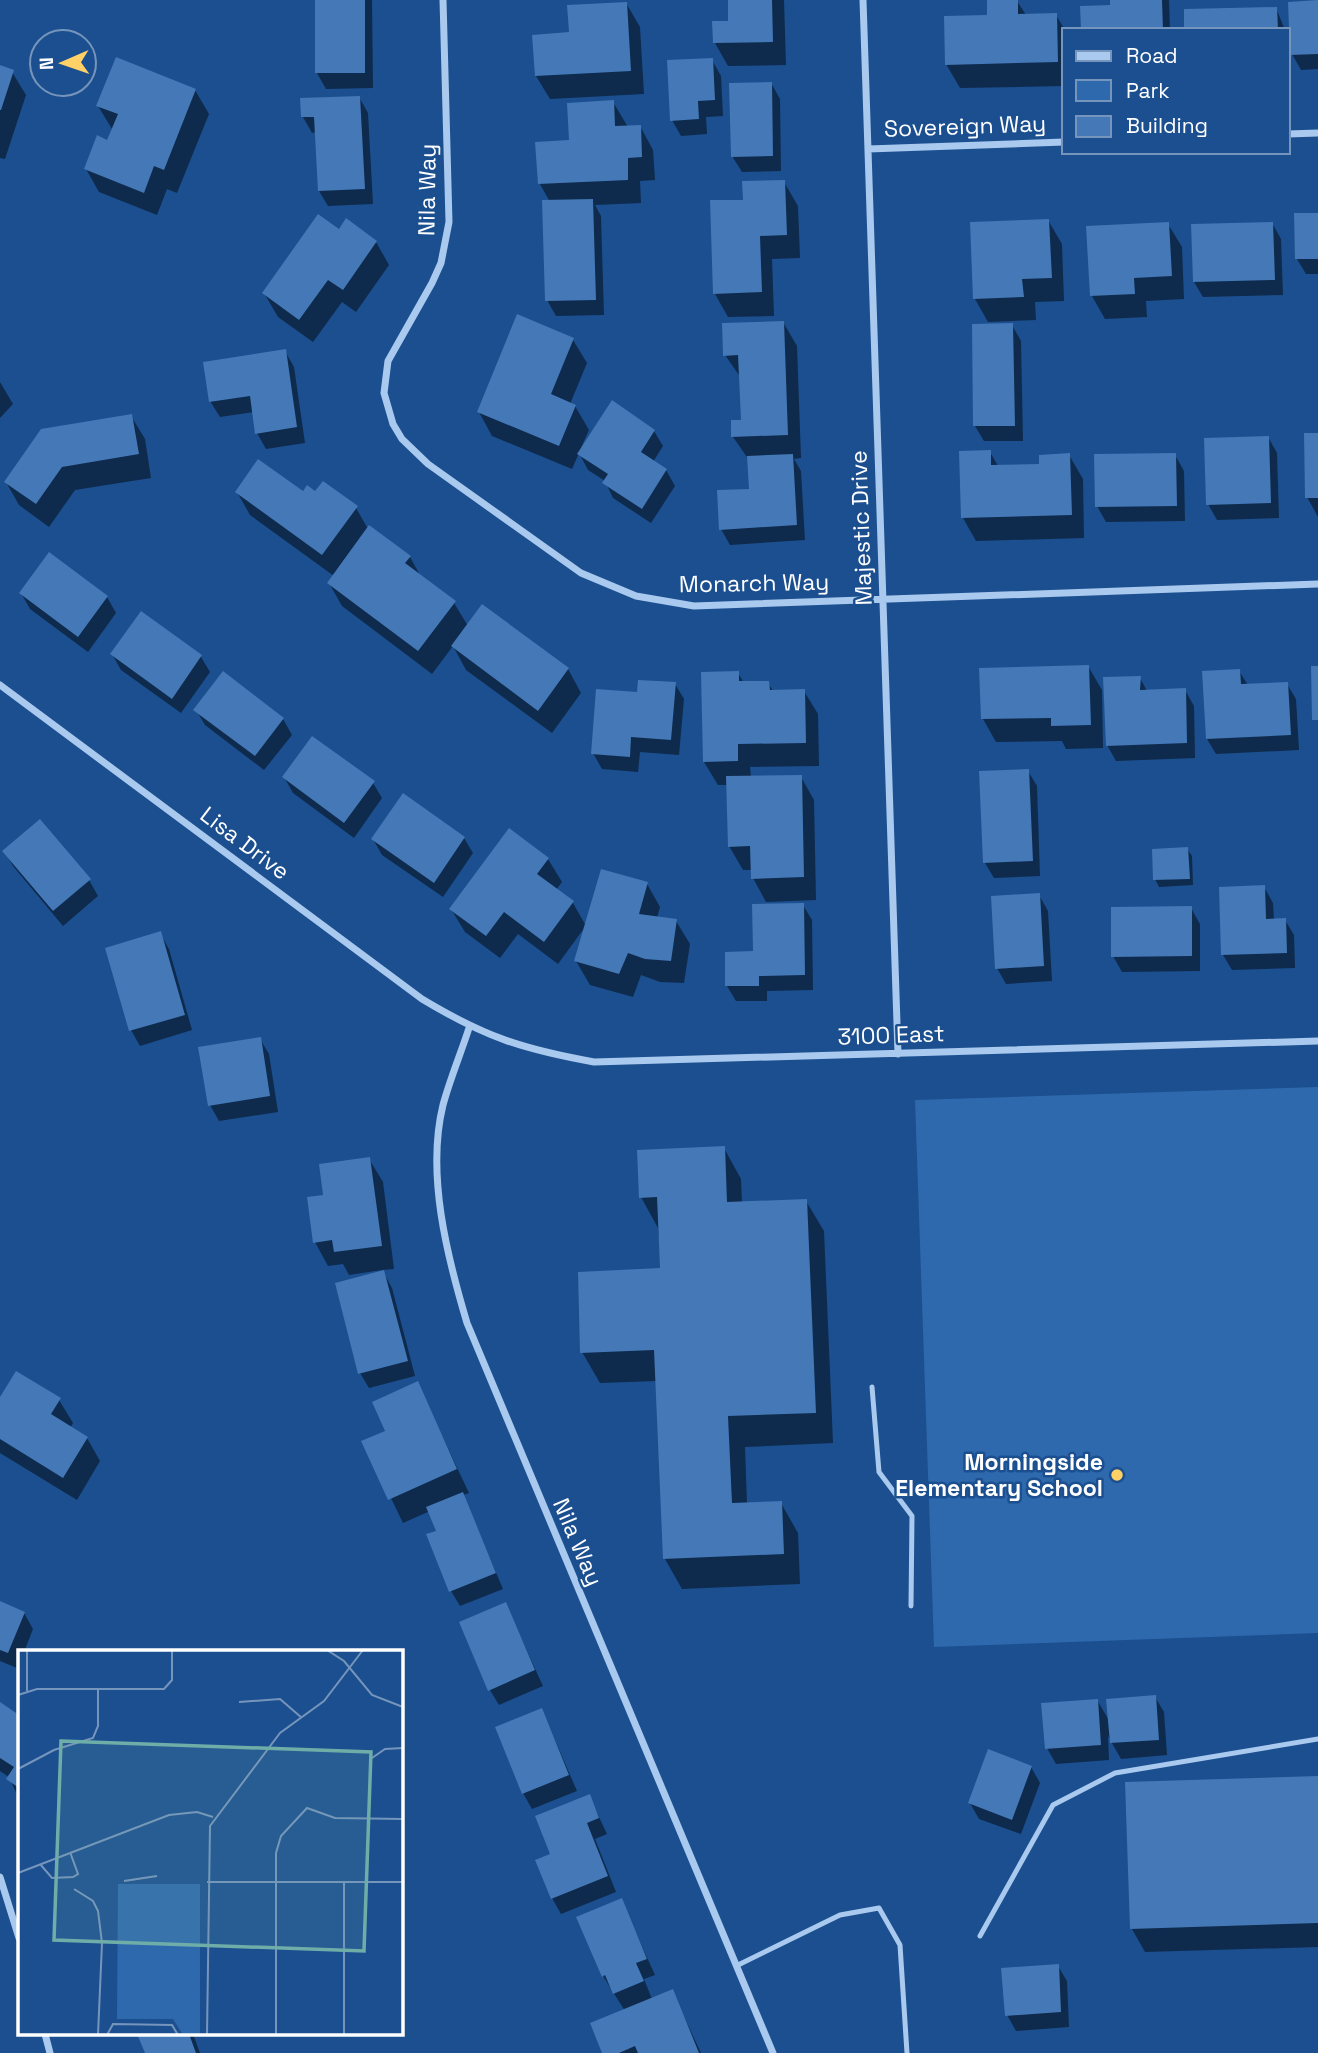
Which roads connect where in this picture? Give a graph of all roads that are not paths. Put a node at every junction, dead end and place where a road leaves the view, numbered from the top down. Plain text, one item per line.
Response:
1 (443, 0) edge
2 (863, 0) edge
3 (1318, 133) edge
4 (1290, 134) edge
5 (1062, 142) edge
6 (868, 149) junction
7 (386, 407) joint
8 (1318, 584) edge
9 (883, 599) junction
10 (0, 685) edge
11 (469, 1028) junction
12 (1318, 1041) edge
13 (898, 1055) junction
14 (872, 1387) dead end
15 (911, 1606) dead end
16 (1318, 1740) edge
17 (0, 1877) edge
18 (18, 1935) edge
19 (981, 1936) dead end
20 (736, 1966) junction
21 (46, 2036) edge
22 (50, 2053) edge
23 (773, 2053) edge
24 (907, 2053) edge

1 - 7 street, Nila Way
2 - 6 street, Majestic Drive
3 - 4 street
5 - 6 street, Sovereign Way
6 - 9 street, Majestic Drive
7 - 9 street, Monarch Way
8 - 9 street, Monarch Way
9 - 13 street, Majestic Drive
10 - 11 street, Lisa Drive
11 - 13 street, 3100 East
11 - 20 street, Nila Way
12 - 13 street, 3100 East
14 - 15 lane
16 - 19 lane
17 - 18 street
20 - 23 street, Nila Way
20 - 24 lane
21 - 22 street

